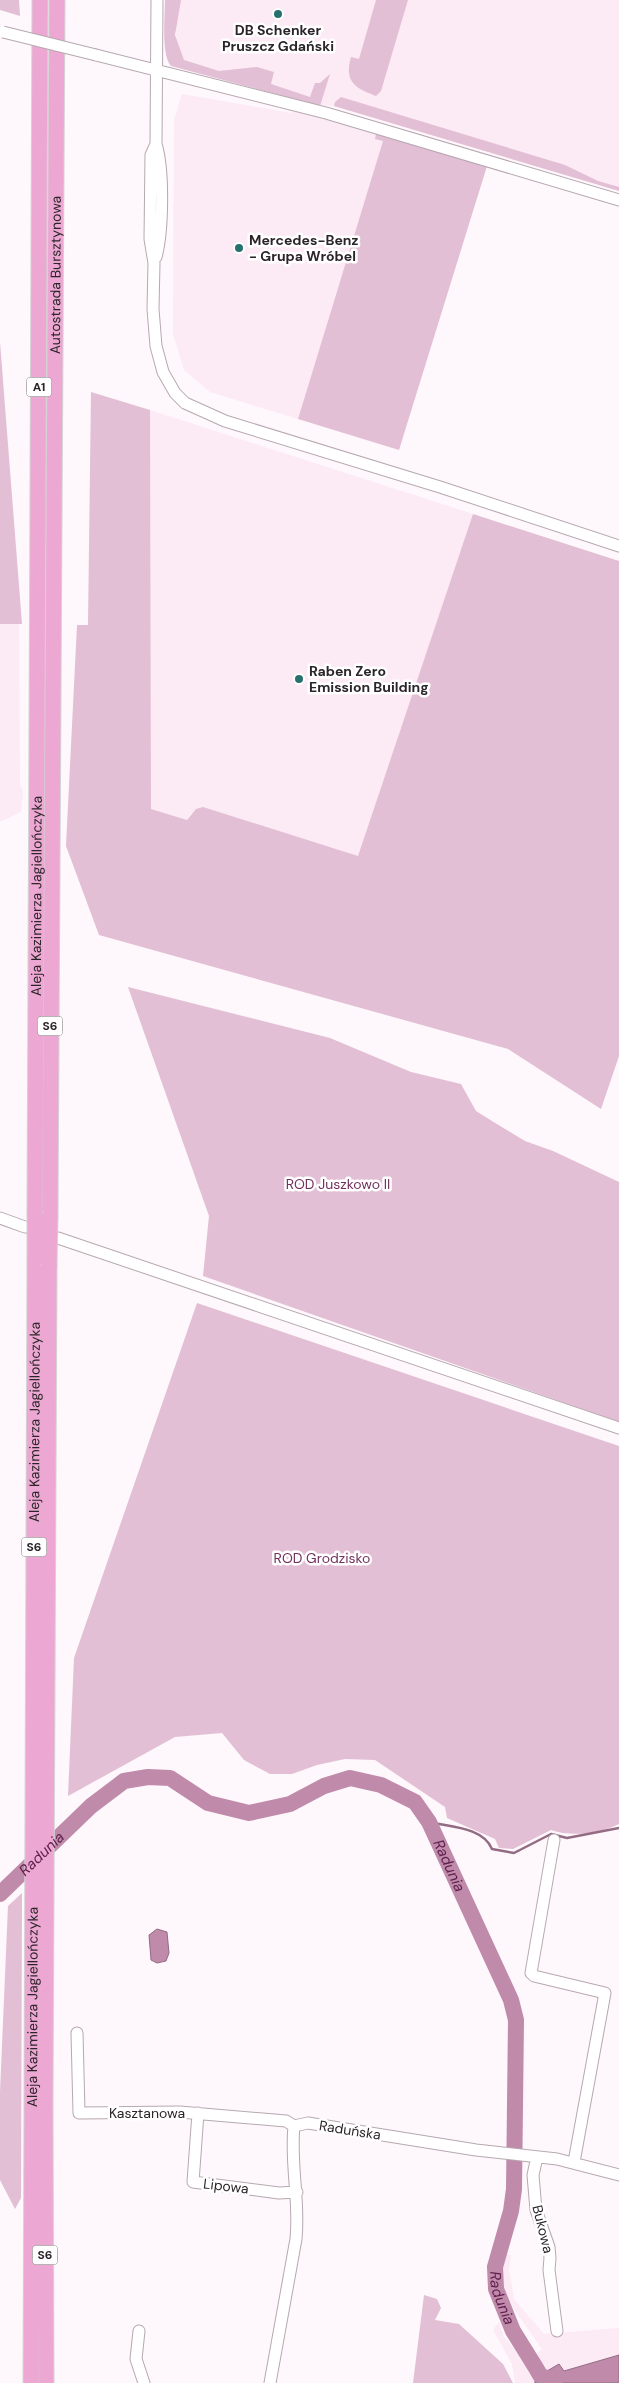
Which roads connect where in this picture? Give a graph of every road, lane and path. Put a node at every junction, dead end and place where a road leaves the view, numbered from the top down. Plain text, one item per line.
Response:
1 (40, 0) edge
2 (57, 0) edge
3 (157, 0) edge
4 (1, 32) edge
5 (156, 69) junction
6 (619, 200) edge
7 (619, 546) edge
8 (38, 640) joint
9 (53, 640) joint
10 (0, 1218) edge
11 (25, 1227) dead end
12 (58, 1238) dead end
13 (42, 1263) junction
14 (619, 1428) edge
15 (554, 1840) dead end
16 (77, 2033) dead end
17 (38, 2104) junction
18 (198, 2113) junction
19 (294, 2126) junction
20 (38, 2128) junction
21 (533, 2156) junction
22 (574, 2162) junction
23 (619, 2175) edge
24 (297, 2192) junction
25 (557, 2331) dead end
26 (139, 2332) dead end
27 (31, 2383) edge
28 (46, 2383) edge
29 (144, 2383) edge
30 (270, 2383) edge

1 - 8 highway, Autostrada Bursztynowa / A1
2 - 9 highway, Autostrada Bursztynowa / A1
3 - 5 street
4 - 5 street, bridge
5 - 6 street
5 - 7 street
8 - 13 highway, Aleja Kazimierza Jagiellończyka / S6, bridge
9 - 13 highway, Aleja Kazimierza Jagiellończyka / S6, bridge
10 - 11 street
12 - 14 street
13 - 17 highway, Aleja Kazimierza Jagiellończyka / S6
13 - 17 highway, Aleja Kazimierza Jagiellończyka / S6
15 - 22 street
16 - 18 street, Kasztanowa
17 - 20 highway, Aleja Kazimierza Jagiellończyka / S6
18 - 19 street, Kasztanowa
18 - 24 street, Lipowa
19 - 21 street, Raduńska
19 - 24 street
20 - 27 highway, Aleja Kazimierza Jagiellończyka / S6
20 - 28 highway, Aleja Kazimierza Jagiellończyka / S6
21 - 22 street, Raduńska
21 - 25 street, Bukowa
22 - 23 street, Raduńska
24 - 30 street
26 - 29 street

